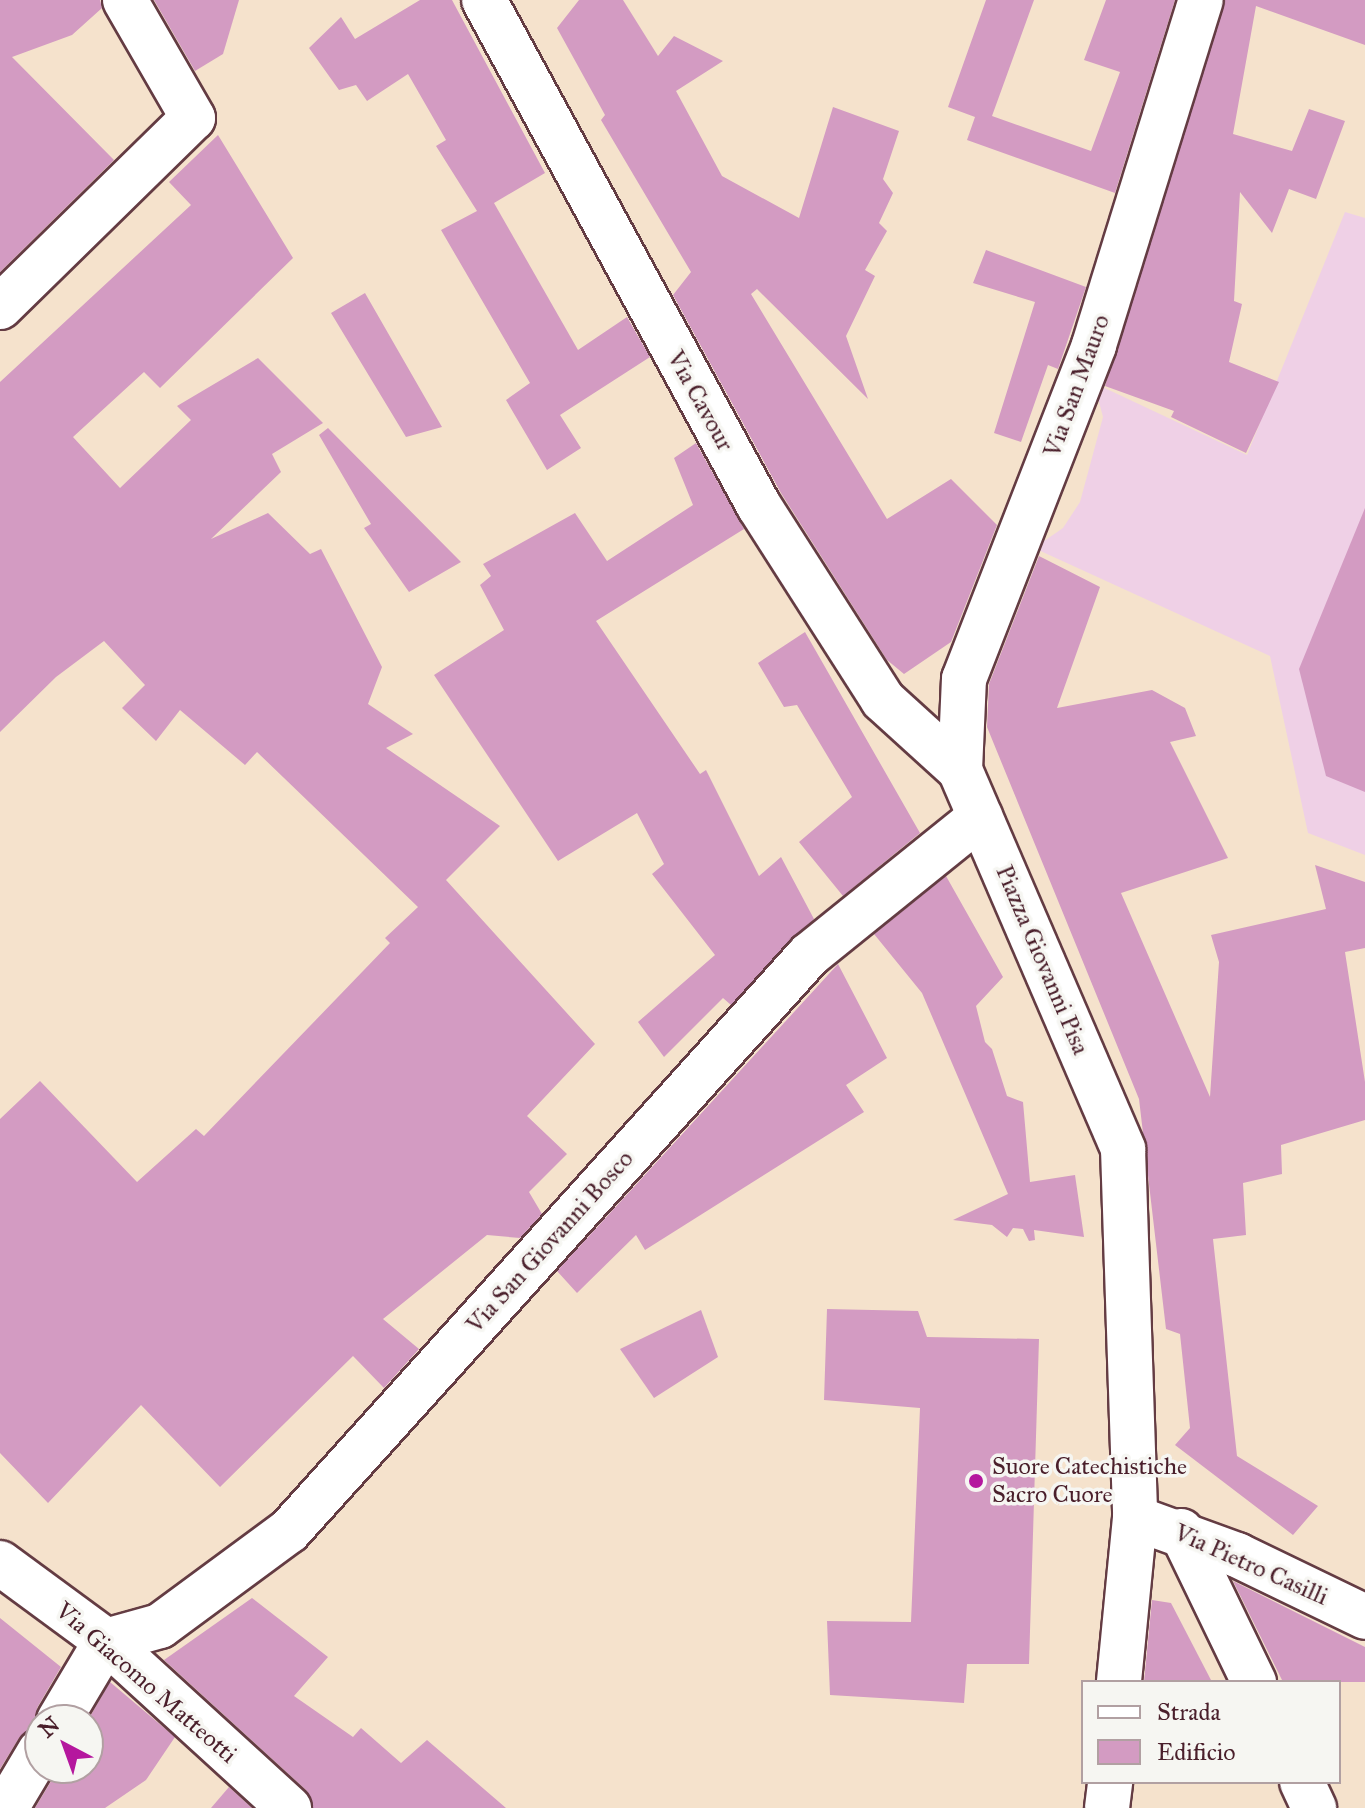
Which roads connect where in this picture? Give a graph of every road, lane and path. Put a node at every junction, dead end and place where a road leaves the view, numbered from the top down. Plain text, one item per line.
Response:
1 (125, 0) edge
2 (484, 0) edge
3 (1201, 0) edge
4 (0, 307) edge
5 (960, 770) junction
6 (980, 817) junction
7 (1135, 1518) junction
8 (1181, 1531) junction
9 (0, 1563) edge
10 (1365, 1617) edge
11 (106, 1641) junction
12 (1119, 1680) edge
13 (1253, 1680) edge
14 (69, 1704) edge
15 (24, 1778) edge
16 (1110, 1784) edge
17 (1303, 1784) edge
18 (6, 1808) edge
19 (289, 1808) edge
20 (1107, 1808) edge
21 (1314, 1808) edge

1 - 4 street
2 - 5 street, Via Cavour
3 - 5 street, Via San Mauro
5 - 6 street, Piazza Giovanni Pisa
6 - 7 street, Piazza Giovanni Pisa
6 - 11 street, Via San Giovanni Bosco
7 - 8 street, Via Pietro Casilli
7 - 12 street
8 - 10 street, Via Pietro Casilli
8 - 13 street
9 - 11 street, Via Giacomo Matteotti
11 - 14 street
11 - 19 street, Via Giacomo Matteotti
15 - 18 street
16 - 20 street
17 - 21 street

